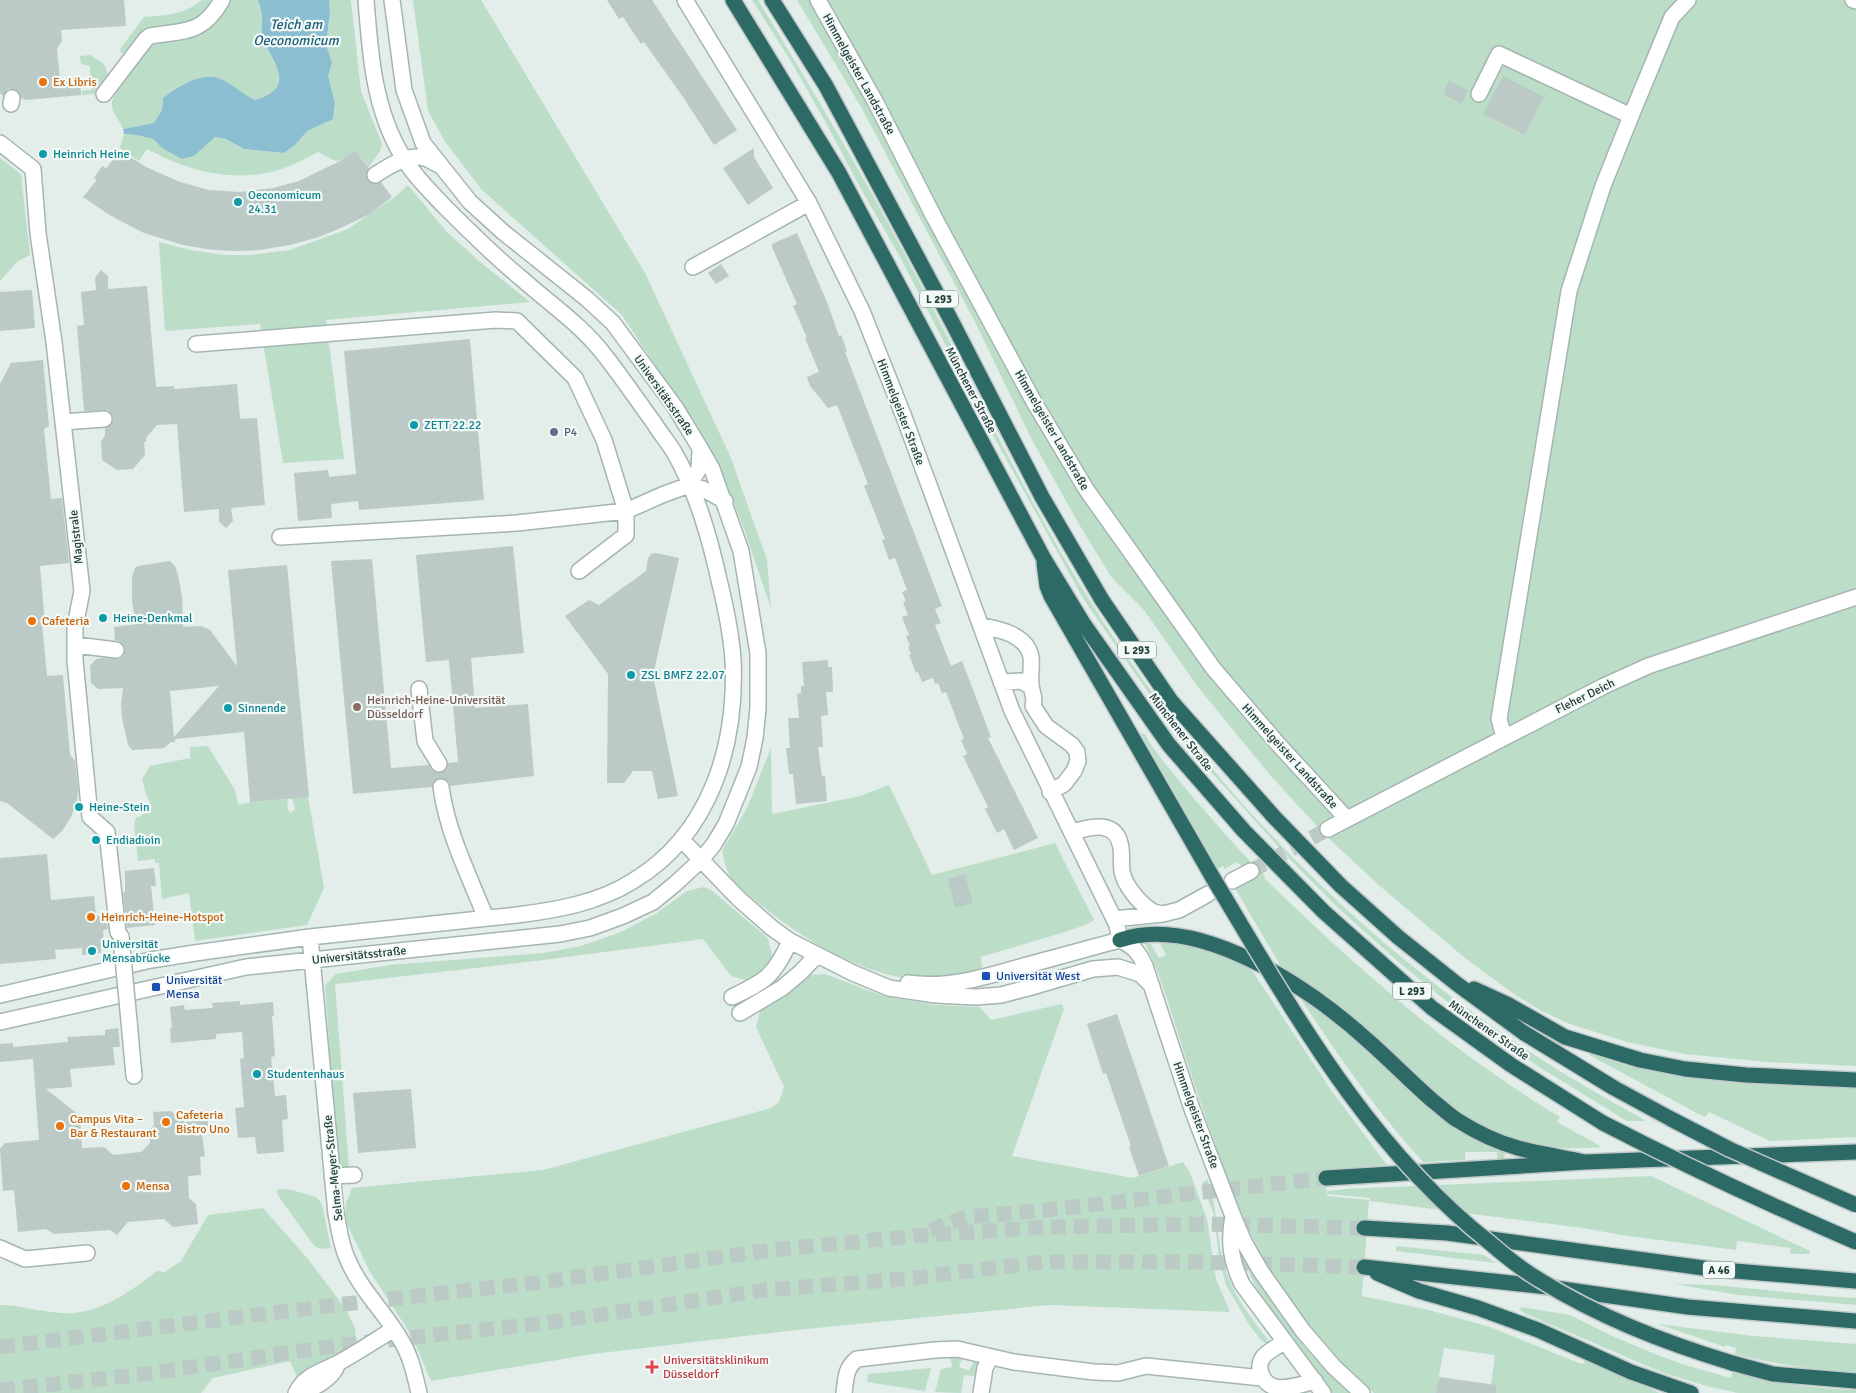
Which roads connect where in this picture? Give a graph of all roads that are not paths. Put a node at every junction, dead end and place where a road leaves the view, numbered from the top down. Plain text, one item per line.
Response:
1 (222, 0) edge
2 (366, 0) edge
3 (392, 0) edge
4 (684, 0) edge
5 (733, 0) edge
6 (772, 0) edge
7 (818, 0) edge
8 (1674, 0) edge
9 (1688, 0) edge
10 (1672, 17) junction
11 (104, 94) dead end
12 (1479, 94) dead end
13 (1630, 116) junction
14 (417, 127) junction
15 (0, 143) edge
16 (404, 160) junction
17 (440, 166) junction
18 (375, 175) tunnel mouth
19 (809, 203) junction
20 (693, 267) dead end
21 (196, 344) dead end
22 (104, 419) dead end
23 (63, 422) junction
24 (700, 448) junction
25 (689, 485) junction
26 (725, 501) junction
27 (626, 511) junction
28 (280, 537) dead end
29 (1044, 559) junction
30 (578, 571) dead end
31 (1856, 597) edge
32 (981, 626) junction
33 (72, 638) junction
34 (116, 650) dead end
35 (1001, 682) junction
36 (1030, 686) junction
37 (419, 688) dead end
38 (1033, 706) junction
39 (1012, 711) junction
40 (1504, 737) junction
41 (439, 764) tunnel mouth
42 (440, 787) tunnel mouth
43 (1050, 792) junction
44 (1347, 819) junction
45 (1328, 829) tunnel mouth
46 (1072, 832) junction
47 (682, 840) junction
48 (702, 858) junction
49 (1251, 871) tunnel mouth
50 (1232, 881) dead end
51 (1208, 894) dead end
52 (1163, 914) junction
53 (517, 916) junction
54 (486, 918) junction
55 (1114, 919) junction
56 (310, 937) junction
57 (522, 938) junction
58 (1120, 940) junction
59 (790, 941) junction
60 (816, 955) junction
61 (312, 960) junction
62 (1102, 968) junction
63 (853, 973) junction
64 (1457, 984) junction
65 (1152, 986) junction
66 (0, 995) edge
67 (732, 997) dead end
68 (740, 1013) dead end
69 (0, 1022) edge
70 (134, 1076) dead end
71 (1856, 1080) edge
72 (1856, 1152) edge
73 (1585, 1162) junction
74 (354, 1175) dead end
75 (332, 1176) junction
76 (1326, 1178) tunnel mouth
77 (1856, 1205) edge
78 (1233, 1216) junction
79 (1364, 1228) tunnel mouth
80 (1856, 1242) edge
81 (0, 1248) edge
82 (87, 1253) dead end
83 (1856, 1281) edge
84 (1856, 1321) edge
85 (394, 1329) junction
86 (1284, 1342) junction
87 (990, 1358) junction
88 (1262, 1378) junction
89 (1856, 1381) edge
90 (1319, 1387) edge
91 (416, 1389) edge
92 (298, 1393) edge
93 (844, 1393) edge
94 (981, 1393) edge
95 (1362, 1393) edge
96 (1690, 1393) edge

1 - 11 street
2 - 16 street, Universitätsstraße
3 - 14 street, Universitätsstraße
4 - 19 street, Himmelgeister Straße
5 - 29 highway, Münchener Straße / L 293
6 - 64 highway, Münchener Straße / L 293
7 - 44 street, Himmelgeister Landstraße
8 - 10 street
9 - 10 street
10 - 13 street
12 - 13 street
13 - 40 street
14 - 16 street
14 - 17 street, Universitätsstraße
15 - 23 street, Magistrale
16 - 17 street
16 - 18 street
16 - 25 street, Universitätsstraße
17 - 24 street, Universitätsstraße
19 - 20 street
19 - 32 street, Himmelgeister Straße
21 - 27 street
22 - 23 street
23 - 33 street, Magistrale
24 - 25 street
24 - 26 street, Universitätsstraße
25 - 26 street
25 - 27 street
25 - 47 street, Universitätsstraße
26 - 48 street, Universitätsstraße
27 - 28 street
27 - 30 street
29 - 80 highway, Münchener Straße / L 293, bridge
29 - 89 highway, bridge
31 - 40 street, Fleher Deich
32 - 35 street, Himmelgeister Straße
32 - 36 street
33 - 34 street
33 - 70 street, Magistrale, bridge
35 - 36 street
35 - 39 street, Himmelgeister Straße
36 - 38 street
37 - 41 street
38 - 39 street
38 - 43 street
39 - 43 street, Himmelgeister Straße
40 - 44 street, Fleher Deich
42 - 54 street
43 - 46 street, Himmelgeister Straße
44 - 45 street, Fleher Deich
46 - 52 street
46 - 55 street, Himmelgeister Straße
47 - 48 street
47 - 53 street, Universitätsstraße
48 - 57 street, Universitätsstraße
48 - 59 street
49 - 50 street
51 - 52 street
52 - 55 street
53 - 54 street, Universitätsstraße
53 - 57 street
54 - 56 street, Universitätsstraße
55 - 58 street, Himmelgeister Straße
56 - 61 street, Selma-Meyer-Straße
56 - 66 street, Universitätsstraße
57 - 61 street, Universitätsstraße
58 - 62 street
58 - 63 street
58 - 65 street, Himmelgeister Straße
58 - 73 highway
59 - 60 street
59 - 67 street
60 - 63 street
60 - 68 street
61 - 69 street, Universitätsstraße
61 - 75 street, Selma-Meyer-Straße
62 - 63 street
62 - 65 street
64 - 71 highway
64 - 77 highway, Münchener Straße / L 293, bridge
65 - 78 street, Himmelgeister Straße
72 - 73 highway
73 - 76 highway
74 - 75 street
75 - 85 street, Selma-Meyer-Straße
78 - 86 street, Himmelgeister Straße
78 - 95 street
79 - 83 highway, A 46
81 - 82 street
84 - 96 highway
85 - 91 street, Selma-Meyer-Straße
85 - 92 street
86 - 88 street
86 - 90 street, Himmelgeister Straße
87 - 88 street
87 - 93 street
87 - 94 street
88 - 90 street

